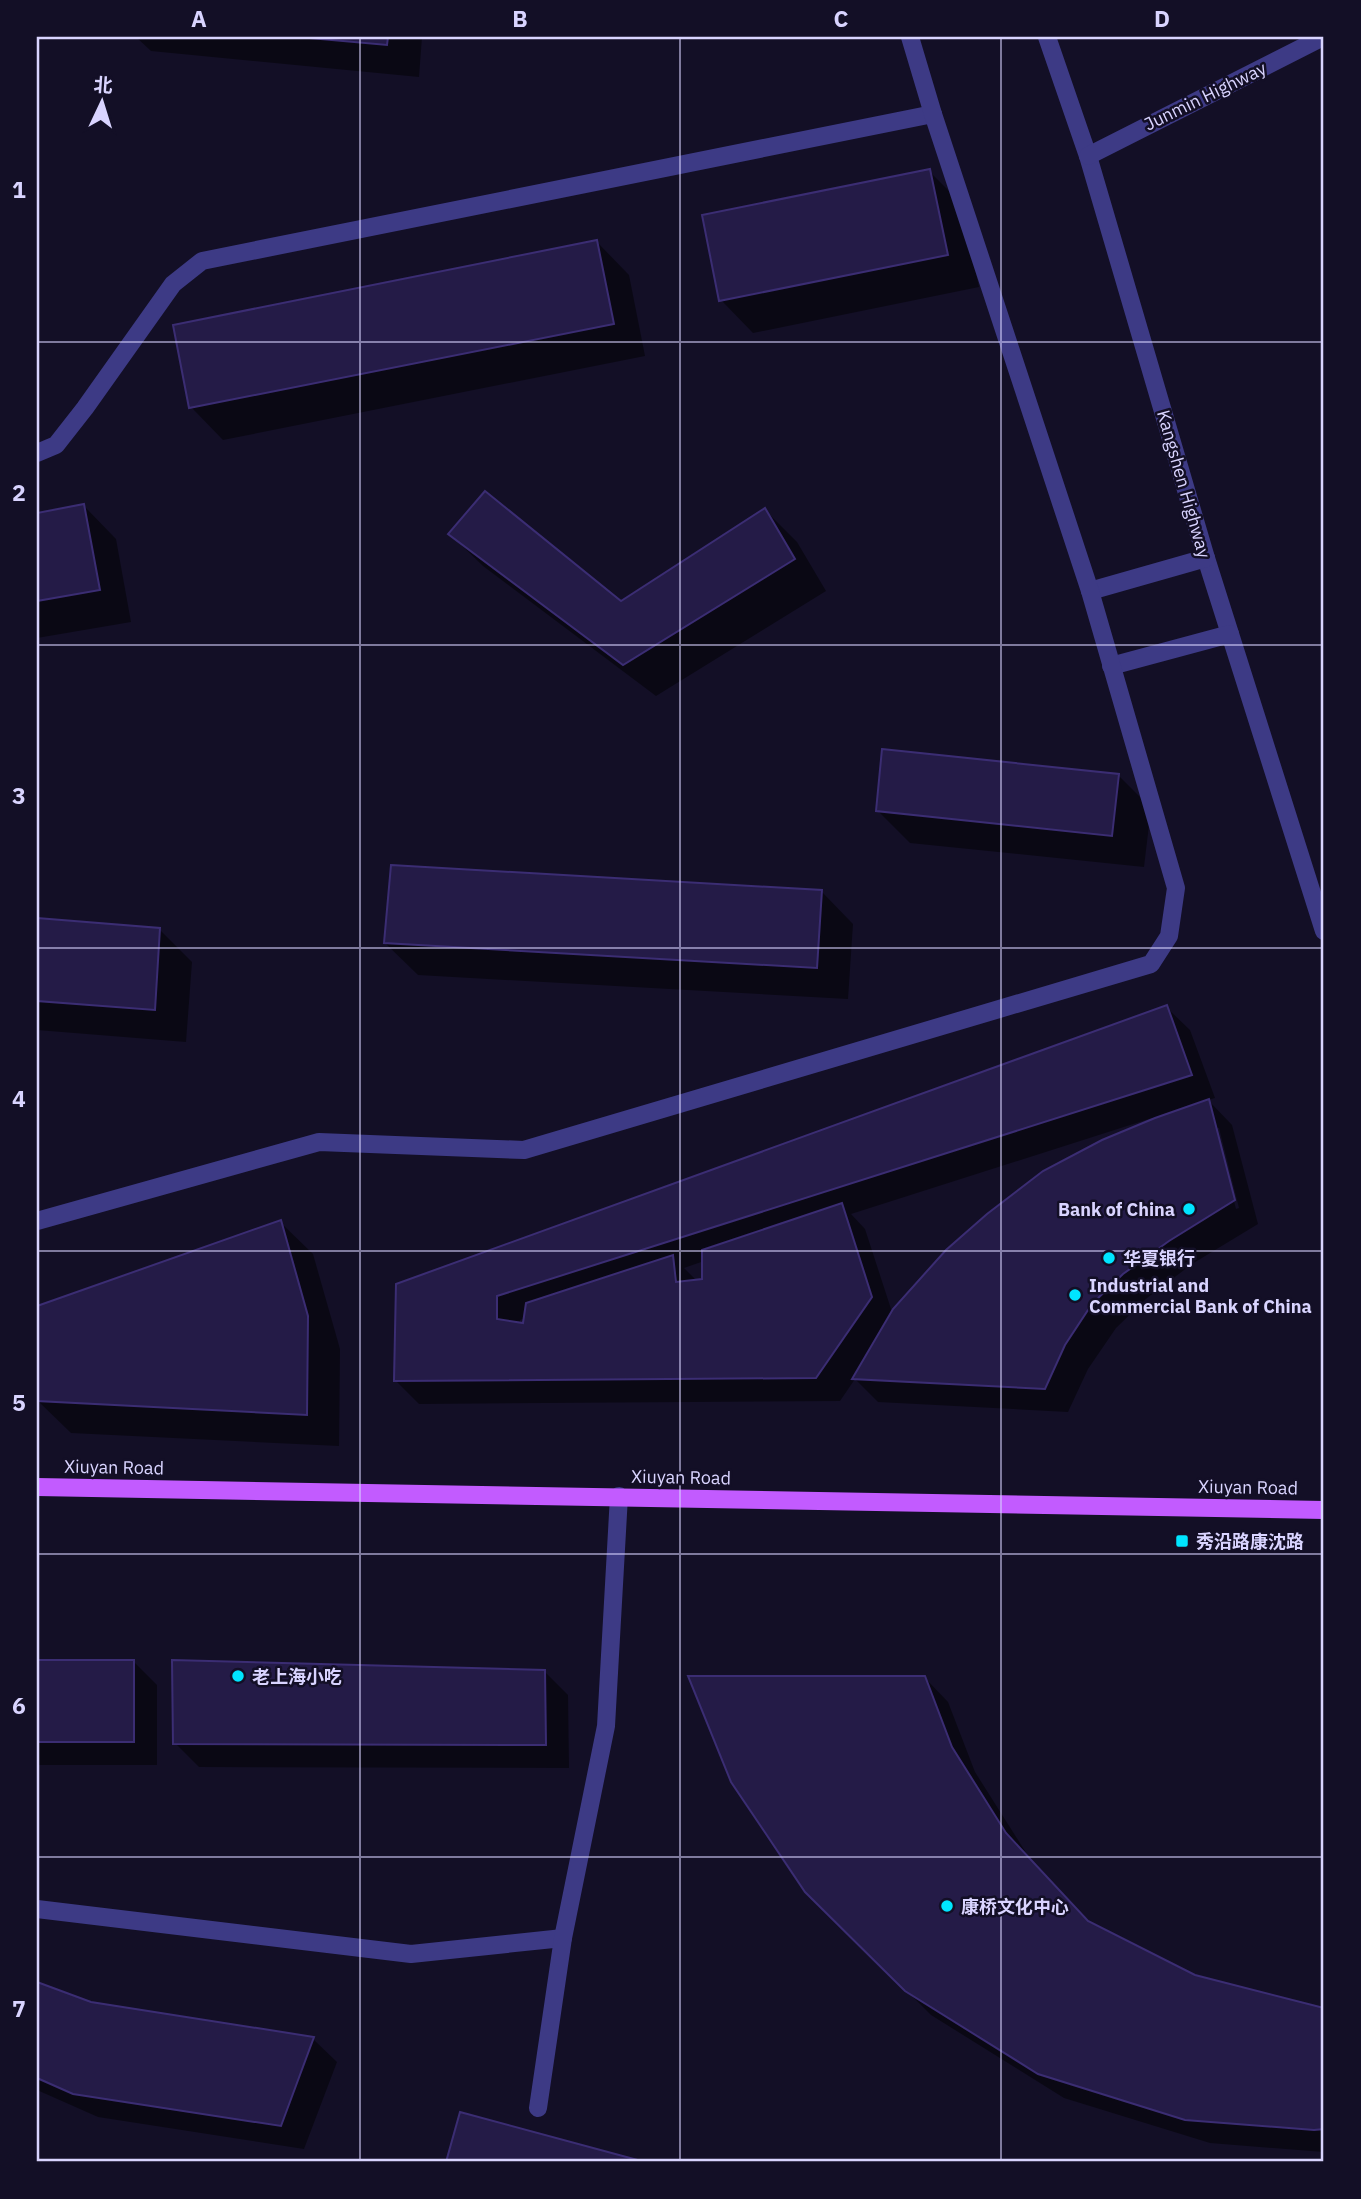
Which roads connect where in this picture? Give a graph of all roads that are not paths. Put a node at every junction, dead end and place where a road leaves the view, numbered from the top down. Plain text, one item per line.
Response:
1 (910, 37) edge
2 (1047, 37) edge
3 (1323, 37) edge
4 (933, 114) junction
5 (1088, 156) junction
6 (37, 453) edge
7 (1206, 558) junction
8 (1090, 591) junction
9 (1230, 634) junction
10 (1111, 666) junction
11 (1324, 931) edge
12 (37, 1222) edge
13 (37, 1487) edge
14 (619, 1496) junction
15 (1324, 1510) edge
16 (37, 1909) edge
17 (563, 1938) junction
18 (538, 2108) dead end

1 - 4 street
2 - 5 street, Kangshen Highway
3 - 5 street, Junmin Highway
4 - 6 street
4 - 8 street
5 - 7 street, Kangshen Highway
7 - 8 street
7 - 9 street, Kangshen Highway
8 - 10 street
9 - 10 street
9 - 11 street, Kangshen Highway
10 - 12 street
13 - 14 main road, Xiuyan Road
14 - 15 main road, Xiuyan Road
14 - 17 street
16 - 17 street
17 - 18 street

